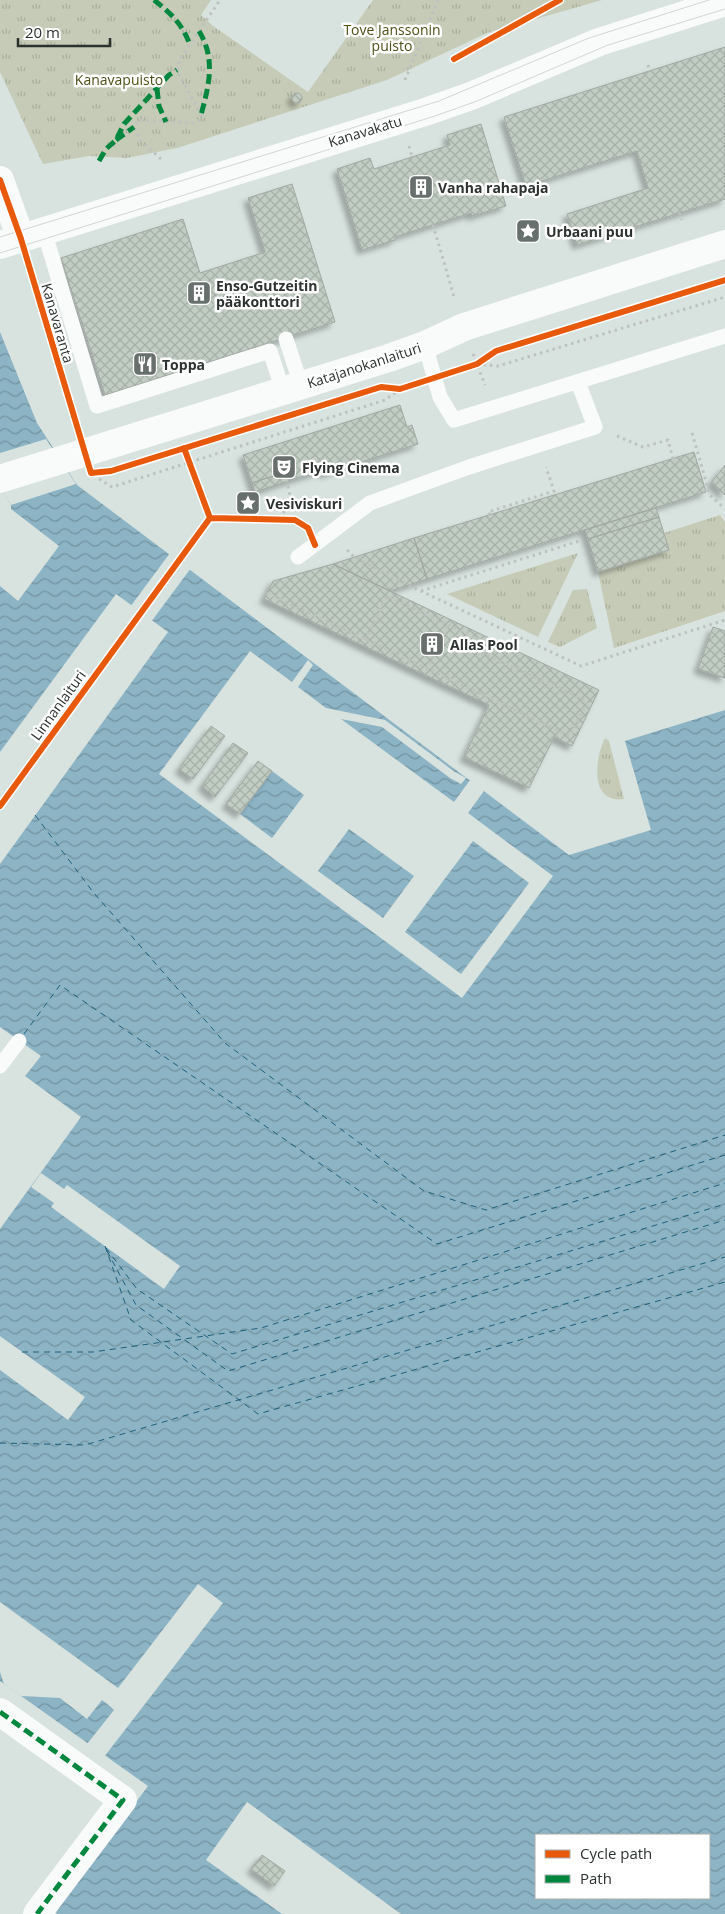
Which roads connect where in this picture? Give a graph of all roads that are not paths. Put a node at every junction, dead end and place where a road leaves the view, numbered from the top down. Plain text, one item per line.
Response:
1 (725, 2) edge
2 (0, 180) edge
3 (22, 238) edge
4 (725, 244) edge
5 (725, 336) edge
6 (286, 339) dead end
7 (425, 345) junction
8 (578, 382) junction
9 (292, 388) junction
10 (0, 480) edge
11 (298, 557) dead end
12 (19, 1041) dead end
13 (0, 1066) edge
14 (0, 1712) edge
15 (37, 1914) edge

1 - 3 main road, Kanavakatu
2 - 3 main road
3 - 9 lane
4 - 7 main road, Katajanokanlaituri
5 - 8 lane
6 - 9 lane
7 - 8 lane
7 - 9 main road, Katajanokanlaituri
8 - 11 lane
9 - 10 main road, Katajanokanlaituri
12 - 13 lane
14 - 15 main road

